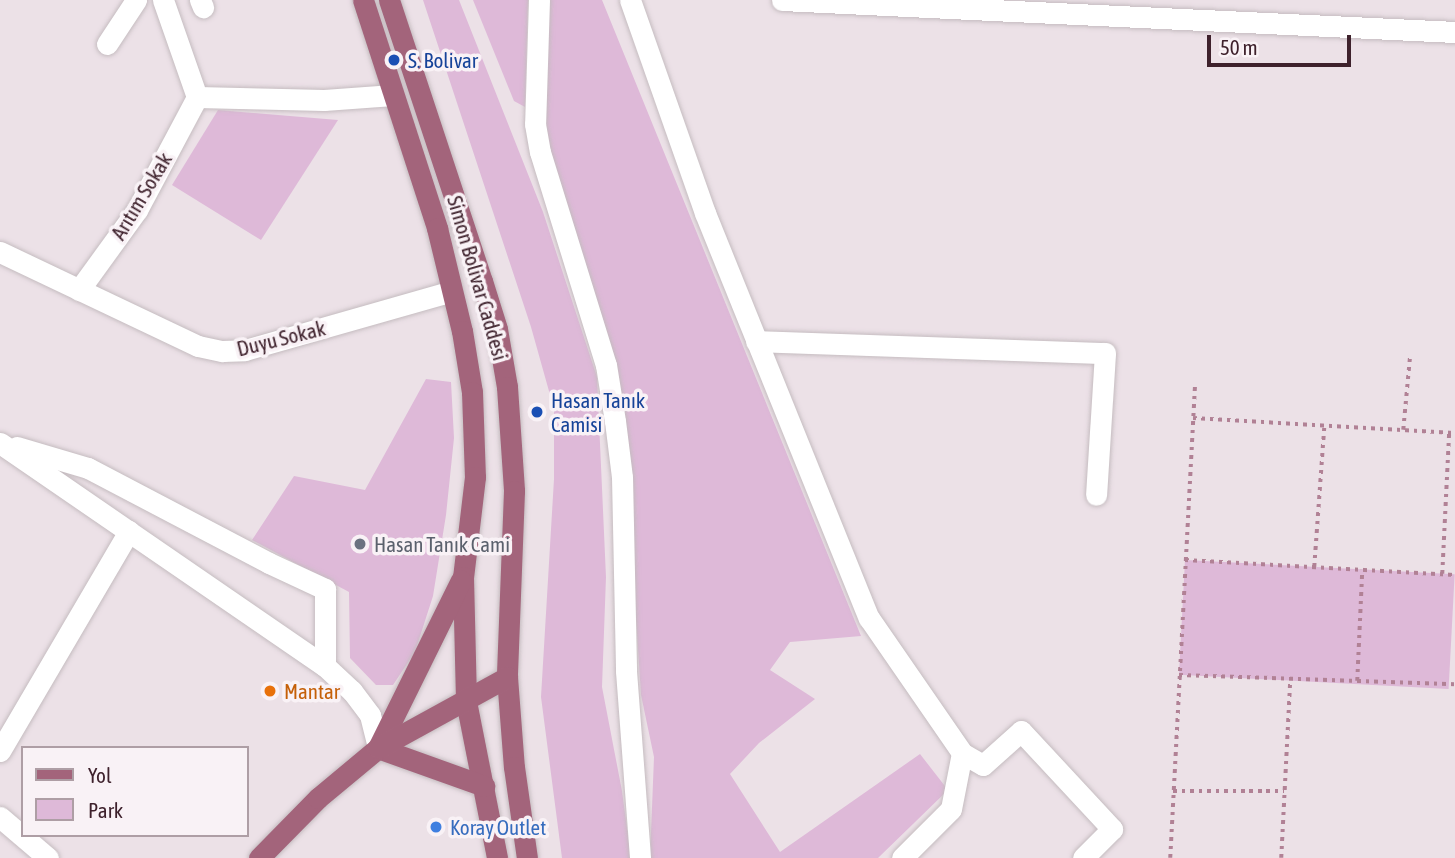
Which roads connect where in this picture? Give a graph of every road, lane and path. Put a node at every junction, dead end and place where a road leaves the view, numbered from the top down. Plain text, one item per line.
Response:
1 (136, 0) edge
2 (163, 0) edge
3 (363, 0) edge
4 (389, 0) edge
5 (539, 0) edge
6 (630, 0) edge
7 (782, 0) edge
8 (906, 2) edge
9 (1455, 32) edge
10 (107, 44) dead end
11 (393, 95) junction
12 (197, 97) junction
13 (0, 252) edge
14 (79, 290) junction
15 (453, 291) junction
16 (756, 341) junction
17 (1410, 354) dead end
18 (1195, 386) dead end
19 (1193, 418) junction
20 (1324, 425) junction
21 (1403, 430) junction
22 (1449, 433) junction
23 (1455, 433) edge
24 (0, 442) edge
25 (1096, 495) dead end
26 (129, 531) junction
27 (1185, 560) junction
28 (1314, 567) junction
29 (1362, 570) junction
30 (1442, 574) junction
31 (1455, 575) edge
32 (463, 577) junction
33 (325, 666) junction
34 (1179, 674) junction
35 (507, 677) junction
36 (1290, 679) junction
37 (1357, 681) junction
38 (1455, 684) edge
39 (466, 701) junction
40 (378, 748) junction
41 (0, 751) edge
42 (962, 753) junction
43 (484, 786) junction
44 (1173, 791) junction
45 (1284, 791) junction
46 (0, 817) edge
47 (21, 835) edge
48 (23, 837) edge
49 (48, 858) edge
50 (259, 858) edge
51 (497, 858) edge
52 (527, 858) edge
53 (640, 858) edge
54 (902, 858) edge
55 (1083, 858) edge
56 (1170, 858) edge
57 (1281, 858) edge

1 - 10 street
2 - 12 street
3 - 11 main road, Simon Bolivar Caddesi
4 - 35 main road, Simon Bolivar Caddesi
5 - 53 street
6 - 16 street
7 - 8 street
8 - 9 street
11 - 12 street
11 - 15 main road, Simon Bolivar Caddesi
12 - 14 street, Arıtım Sokak
13 - 14 street, Duyu Sokak
14 - 15 street, Duyu Sokak
15 - 32 main road, Simon Bolivar Caddesi
16 - 25 street
16 - 42 street
17 - 21 path
18 - 19 path
19 - 20 path
19 - 27 path
20 - 21 path
20 - 28 path
21 - 22 path
22 - 23 path
22 - 30 path
24 - 26 street
24 - 33 street
26 - 33 street
26 - 41 street
27 - 28 path
27 - 34 path
28 - 29 path
29 - 30 path
29 - 37 path
30 - 31 path
32 - 39 main road, Simon Bolivar Caddesi
32 - 40 main road
33 - 40 street
34 - 36 path
34 - 44 path
35 - 39 main road
35 - 52 main road, Simon Bolivar Caddesi
36 - 37 path
36 - 45 path
37 - 38 path
39 - 40 main road
39 - 43 main road, Simon Bolivar Caddesi
40 - 43 main road
40 - 50 main road
42 - 54 street
42 - 55 street
43 - 51 main road, Simon Bolivar Caddesi
44 - 45 path
44 - 56 path
45 - 57 path
46 - 47 street
48 - 49 street

